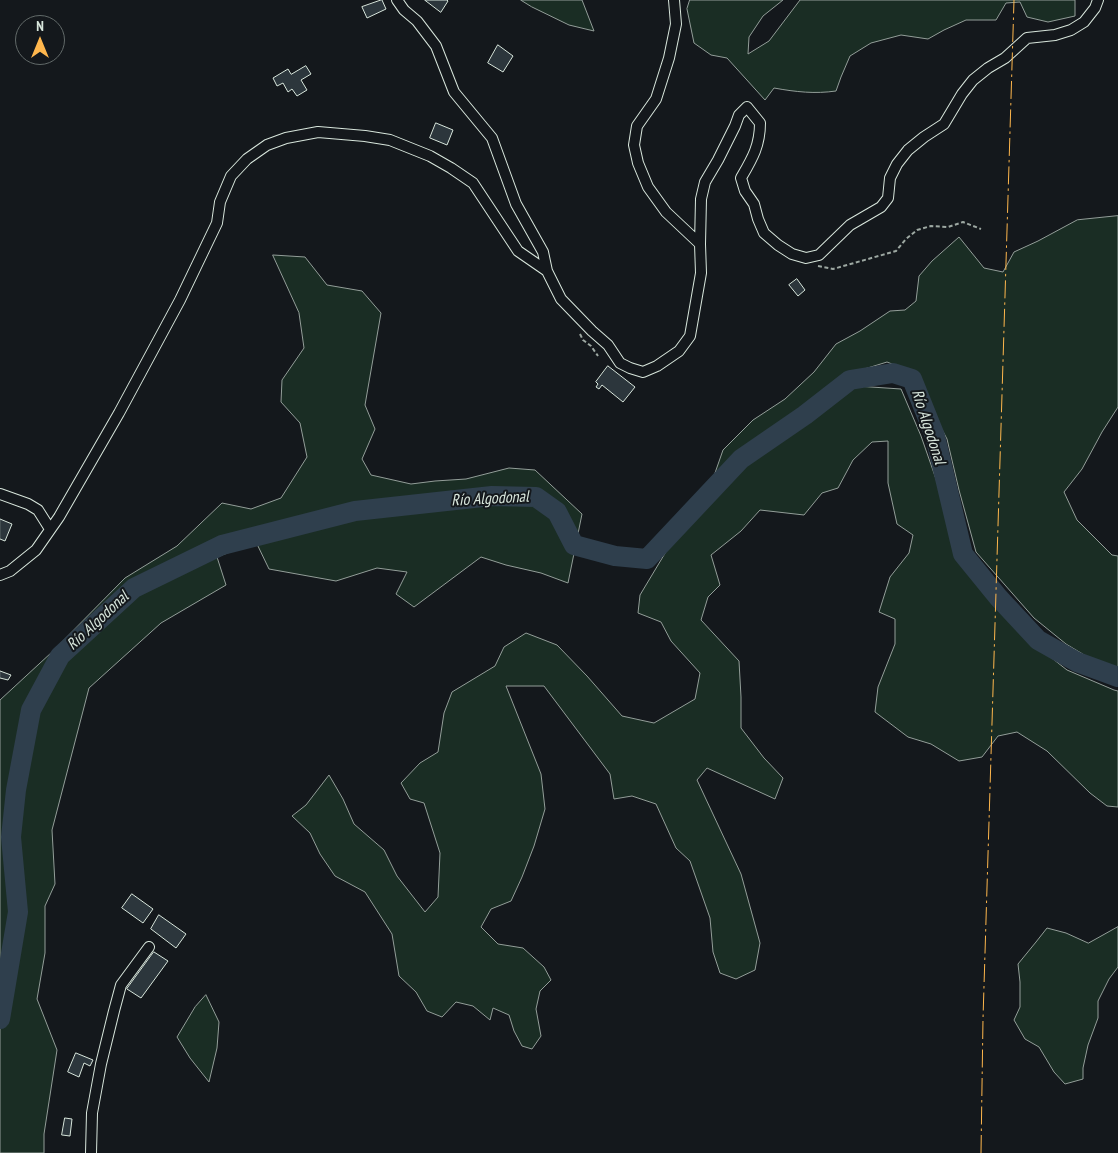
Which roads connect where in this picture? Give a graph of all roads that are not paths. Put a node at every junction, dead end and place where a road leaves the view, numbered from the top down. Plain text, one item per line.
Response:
1 (396, 0) edge
2 (674, 0) edge
3 (1098, 0) edge
4 (700, 244) junction
5 (547, 271) junction
6 (0, 494) edge
7 (50, 529) junction
8 (0, 575) edge
9 (149, 947) dead end
10 (91, 1153) edge

1 - 5 street
2 - 4 street
3 - 4 street
4 - 5 street
5 - 7 street
6 - 7 street
7 - 8 street
9 - 10 street

